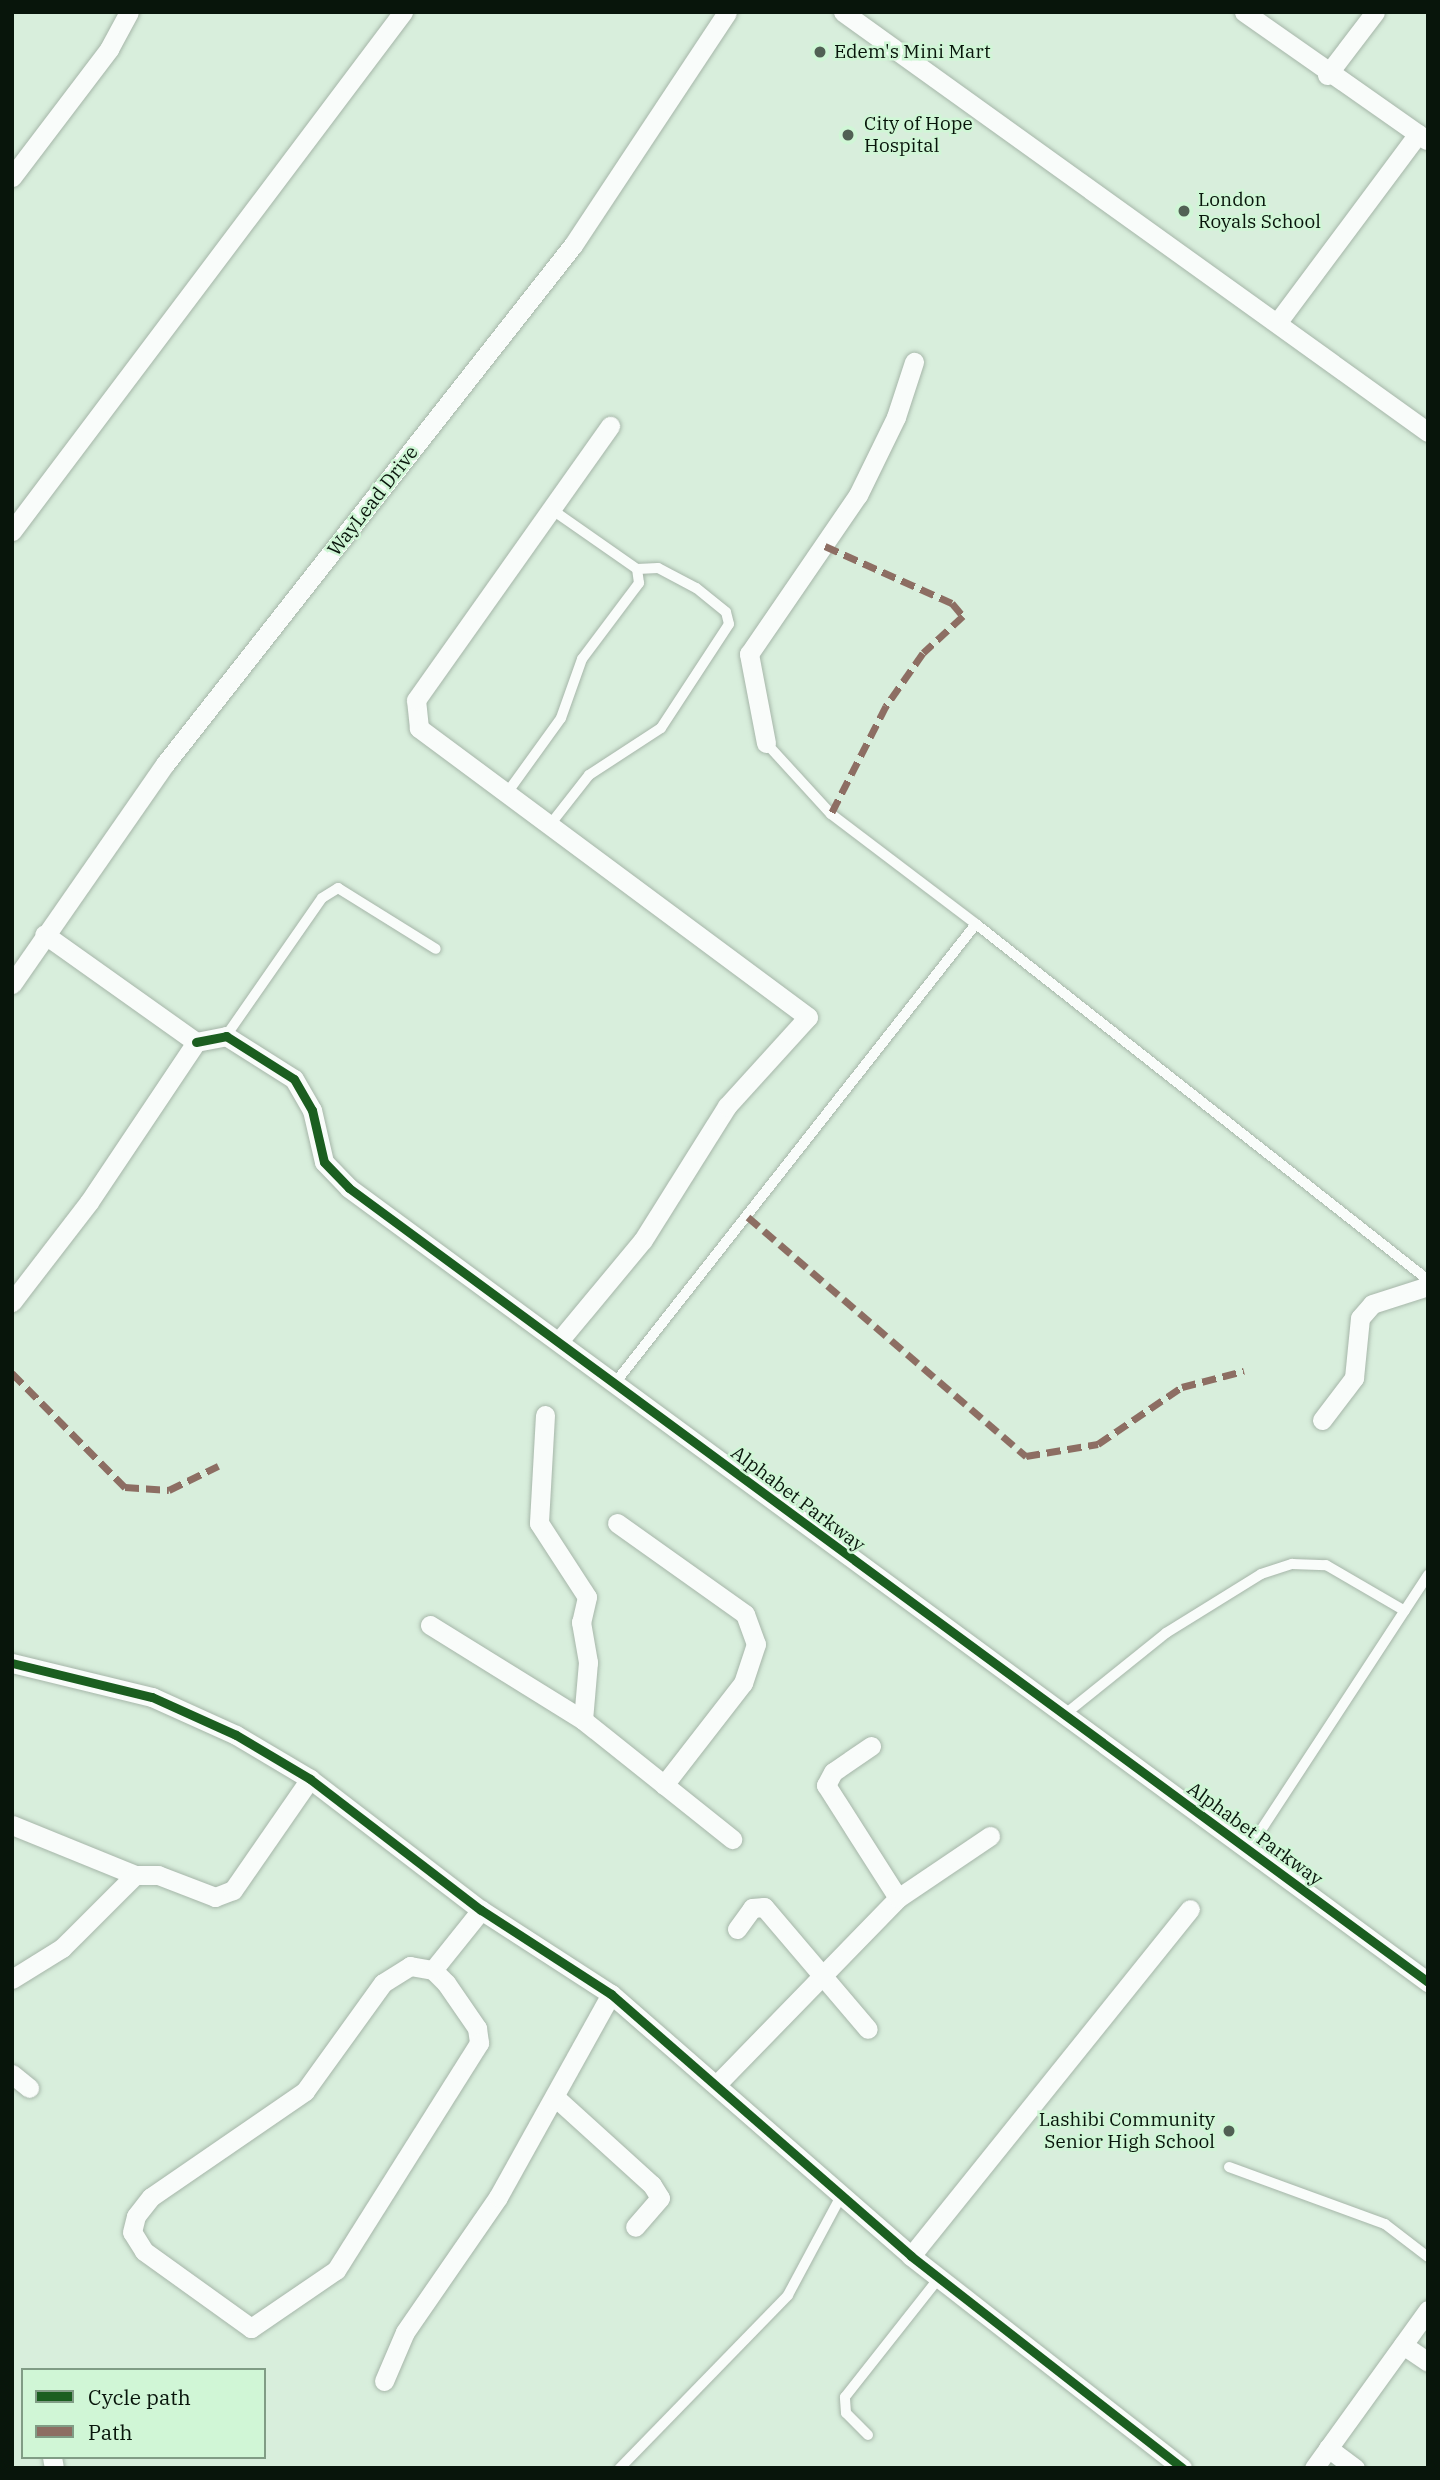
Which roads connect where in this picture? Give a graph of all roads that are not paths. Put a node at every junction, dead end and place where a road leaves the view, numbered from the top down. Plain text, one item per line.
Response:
1 (129, 12) edge
2 (403, 12) edge
3 (727, 12) edge
4 (843, 12) edge
5 (1244, 12) edge
6 (1375, 12) edge
7 (1327, 75) junction
8 (1423, 137) edge
9 (12, 177) edge
10 (1277, 323) junction
11 (914, 362) dead end
12 (610, 426) dead end
13 (1428, 432) edge
14 (551, 509) junction
15 (12, 531) edge
16 (637, 569) junction
17 (766, 743) joint
18 (507, 793) junction
19 (549, 826) junction
20 (976, 924) junction
21 (44, 934) junction
22 (436, 949) dead end
23 (12, 984) edge
24 (226, 1036) junction
25 (196, 1042) junction
26 (1428, 1280) edge
27 (1428, 1286) edge
28 (12, 1302) edge
29 (559, 1341) junction
30 (615, 1383) junction
31 (545, 1415) dead end
32 (1322, 1420) dead end
33 (617, 1523) dead end
34 (1428, 1575) edge
35 (1405, 1611) junction
36 (430, 1625) dead end
37 (12, 1663) edge
38 (1063, 1716) junction
39 (583, 1720) junction
40 (871, 1746) dead end
41 (310, 1780) junction
42 (664, 1785) junction
43 (12, 1825) edge
44 (990, 1836) dead end
45 (732, 1839) dead end
46 (1248, 1850) junction
47 (135, 1875) junction
48 (898, 1898) junction
49 (1190, 1909) dead end
50 (481, 1910) junction
51 (737, 1929) dead end
52 (433, 1970) junction
53 (824, 1974) junction
54 (12, 1979) edge
55 (1428, 1982) edge
56 (611, 1994) junction
57 (868, 2029) dead end
58 (12, 2074) edge
59 (719, 2082) junction
60 (29, 2088) dead end
61 (555, 2097) junction
62 (1228, 2167) dead end
63 (841, 2196) junction
64 (635, 2227) dead end
65 (911, 2256) junction
66 (1428, 2257) edge
67 (939, 2278) junction
68 (1428, 2310) edge
69 (1403, 2345) junction
70 (1428, 2362) edge
71 (384, 2381) dead end
72 (868, 2435) dead end
73 (1328, 2448) junction
74 (620, 2468) edge
75 (1182, 2468) edge
76 (1314, 2468) edge
77 (1355, 2468) edge

1 - 9 street
2 - 15 street
3 - 21 street, WayLead Drive
4 - 10 street
5 - 7 street
6 - 7 street
7 - 8 street
8 - 10 street
10 - 13 street
11 - 17 street
12 - 14 street
14 - 16 lane
14 - 18 street
16 - 18 lane
16 - 19 lane
17 - 20 lane
18 - 19 street
19 - 29 street
20 - 26 lane
20 - 30 lane
21 - 23 street, WayLead Drive
21 - 25 street
22 - 24 lane
24 - 25 street
24 - 29 street, Alphabet Parkway
25 - 28 street
27 - 32 street
29 - 30 street, Alphabet Parkway
30 - 38 street, Alphabet Parkway
31 - 39 street
33 - 42 street
34 - 35 lane
35 - 38 lane
35 - 46 lane
36 - 39 street
37 - 41 street
38 - 46 street, Alphabet Parkway
39 - 42 street
40 - 48 street
41 - 47 street
41 - 50 street
42 - 45 street
43 - 47 street
44 - 48 street
46 - 55 street, Alphabet Parkway
47 - 54 street
48 - 53 street
49 - 65 street
50 - 52 street
50 - 56 street
51 - 53 street
52 - 52 street
53 - 57 street
53 - 59 street
56 - 59 street
56 - 61 street
58 - 60 street
59 - 63 street
61 - 64 street
61 - 71 street
62 - 66 lane
63 - 65 street
63 - 74 lane
65 - 67 street
67 - 72 lane
67 - 75 street
68 - 69 street
69 - 70 street
69 - 73 street
73 - 76 street
73 - 77 street

